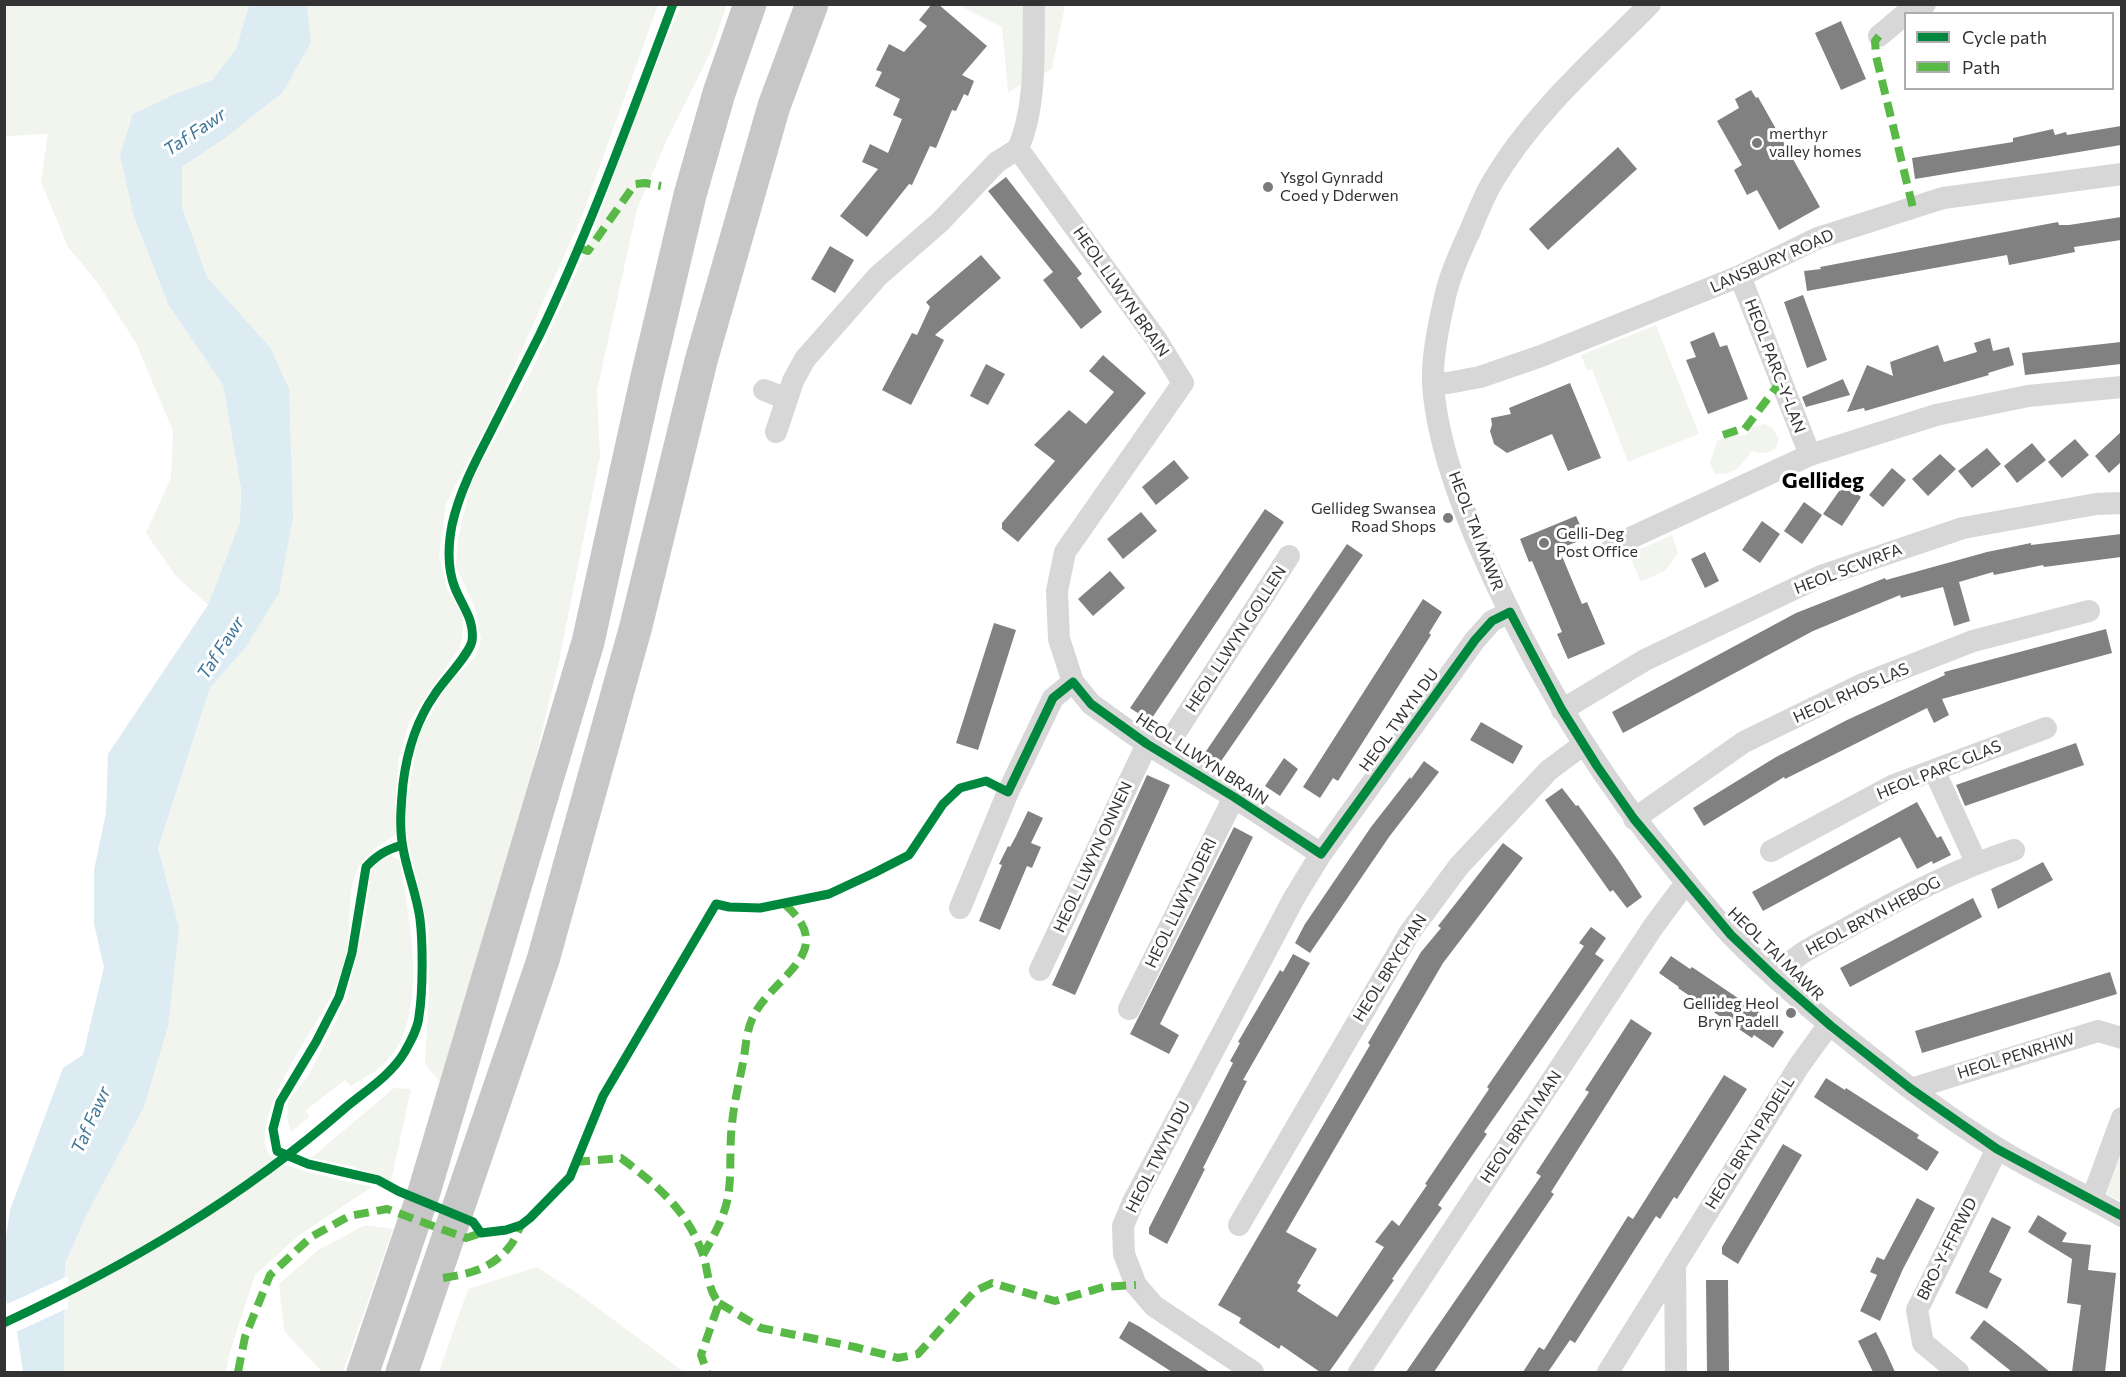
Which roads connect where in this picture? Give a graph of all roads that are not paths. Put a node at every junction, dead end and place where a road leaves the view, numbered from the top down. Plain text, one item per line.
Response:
1 (750, 4) edge
2 (812, 4) edge
3 (1034, 4) edge
4 (1650, 4) edge
5 (1925, 4) edge
6 (1908, 12) edge
7 (1904, 15) edge
8 (1879, 36) dead end
9 (1018, 149) junction
10 (2121, 174) edge
11 (1740, 276) junction
12 (1433, 382) junction
13 (2121, 387) edge
14 (764, 390) dead end
15 (787, 399) junction
16 (776, 432) dead end
17 (1810, 455) junction
18 (2121, 503) edge
19 (1612, 546) dead end
20 (1289, 556) dead end
21 (2089, 611) dead end
22 (1510, 612) junction
23 (1073, 682) junction
24 (1562, 710) junction
25 (2046, 728) dead end
26 (1584, 744) junction
27 (1155, 748) junction
28 (1934, 770) junction
29 (1234, 797) junction
30 (1634, 819) junction
31 (2014, 850) dead end
32 (1771, 851) dead end
33 (1321, 854) junction
34 (1976, 862) junction
35 (1689, 886) junction
36 (960, 908) dead end
37 (1040, 970) dead end
38 (1775, 977) junction
39 (1129, 1009) dead end
40 (1831, 1026) junction
41 (2121, 1038) edge
42 (1911, 1089) junction
43 (2121, 1118) edge
44 (1998, 1149) junction
45 (2092, 1199) junction
46 (2121, 1216) edge
47 (1239, 1225) dead end
48 (1675, 1263) junction
49 (363, 1372) edge
50 (402, 1372) edge
51 (1253, 1372) edge
52 (1359, 1372) edge
53 (1608, 1372) edge
54 (1677, 1372) edge
55 (1958, 1372) edge

1 - 49 highway
2 - 50 highway
3 - 9 street
4 - 12 street, HEOL TAI MAWR
5 - 6 street
7 - 8 street
9 - 15 street
9 - 23 street, HEOL LLWYN BRAIN
10 - 11 street, LANSBURY ROAD
11 - 12 street, LANSBURY ROAD
11 - 17 street, HEOL PARC-Y-LAN
12 - 22 street, HEOL TAI MAWR
13 - 17 street
14 - 15 street
15 - 16 street
17 - 19 street
18 - 24 street, HEOL SCWRFA
20 - 27 street, HEOL LLWYN GOLLEN
21 - 30 street, HEOL RHOS LAS
22 - 24 street, HEOL TAI MAWR
22 - 33 street, HEOL TWYN DU
23 - 27 street, HEOL LLWYN BRAIN
23 - 36 street
24 - 26 street, HEOL TAI MAWR
25 - 28 street, HEOL PARC GLAS
26 - 30 street, HEOL TAI MAWR
26 - 47 street, HEOL BRYCHAN
27 - 29 street, HEOL LLWYN BRAIN
27 - 37 street, HEOL LLWYN ONNEN
28 - 32 street, HEOL PARC GLAS
28 - 34 street
29 - 33 street, HEOL LLWYN BRAIN
29 - 39 street, HEOL LLWYN DERI
30 - 35 street, HEOL TAI MAWR
31 - 34 street, HEOL BRYN HEBOG
33 - 51 street, HEOL TWYN DU
34 - 38 street, HEOL BRYN HEBOG
35 - 38 street, HEOL TAI MAWR
35 - 52 street, HEOL BRYN MAN
38 - 40 street, HEOL TAI MAWR
40 - 42 street, HEOL TAI MAWR
40 - 48 street, HEOL BRYN PADELL
41 - 42 street, HEOL PENRHIW
42 - 44 street, HEOL TAI MAWR
43 - 45 street
44 - 45 street, HEOL TAI MAWR
44 - 55 street, BRO-Y-FFRWD
45 - 46 street, HEOL TAI MAWR
48 - 53 street, HEOL BRYN PADELL
48 - 54 street

